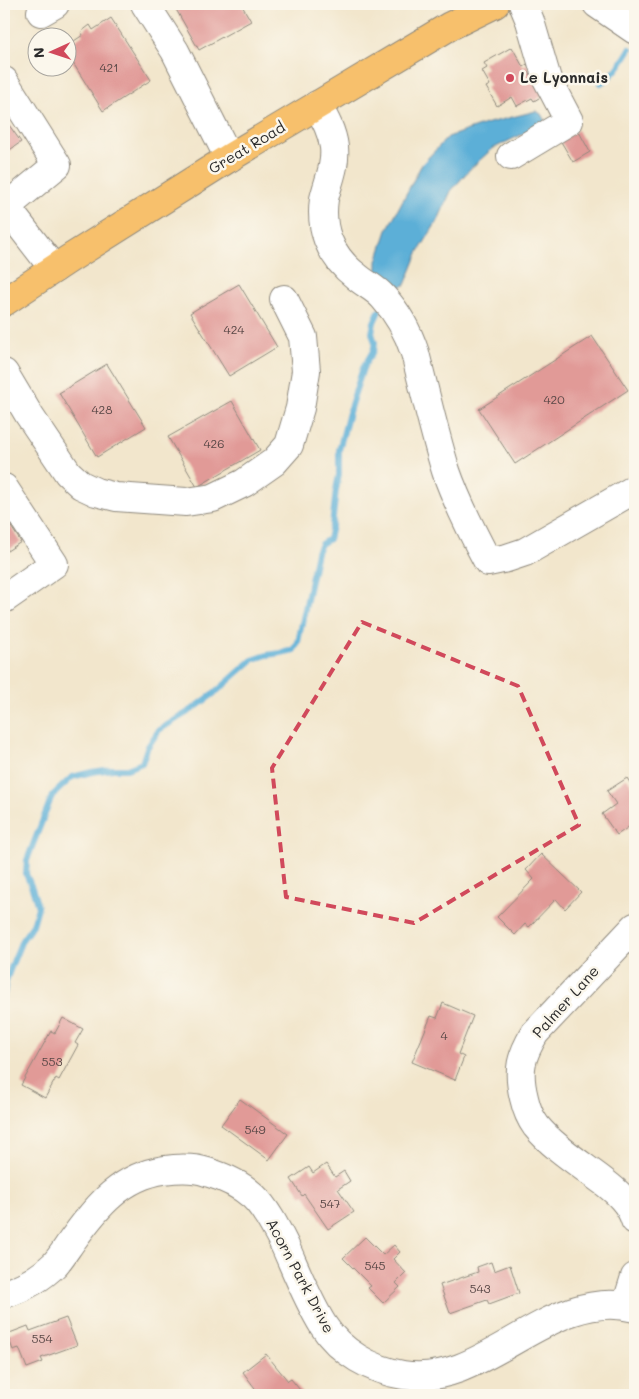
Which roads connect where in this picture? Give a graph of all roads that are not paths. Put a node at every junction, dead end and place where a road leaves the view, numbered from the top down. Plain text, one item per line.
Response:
1 (145, 4) edge
2 (495, 4) edge
3 (522, 4) edge
4 (596, 4) edge
5 (635, 30) edge
6 (4, 81) edge
7 (317, 105) junction
8 (511, 156) dead end
9 (229, 158) junction
10 (5, 208) edge
11 (54, 269) junction
12 (284, 299) dead end
13 (4, 302) edge
14 (4, 373) edge
15 (4, 488) edge
16 (635, 489) edge
17 (4, 599) edge
18 (635, 927) edge
19 (635, 1220) edge
20 (635, 1278) edge
21 (4, 1294) edge
22 (631, 1307) edge

1 - 9 street
2 - 7 main road, Great Road
3 - 8 street
4 - 5 street
6 - 10 street
7 - 9 main road, Great Road
7 - 16 street
9 - 11 main road, Great Road
10 - 11 street
11 - 13 main road, Great Road
12 - 14 street
15 - 17 street
18 - 19 street, Palmer Lane
20 - 22 street
21 - 22 street, Acorn Park Drive

